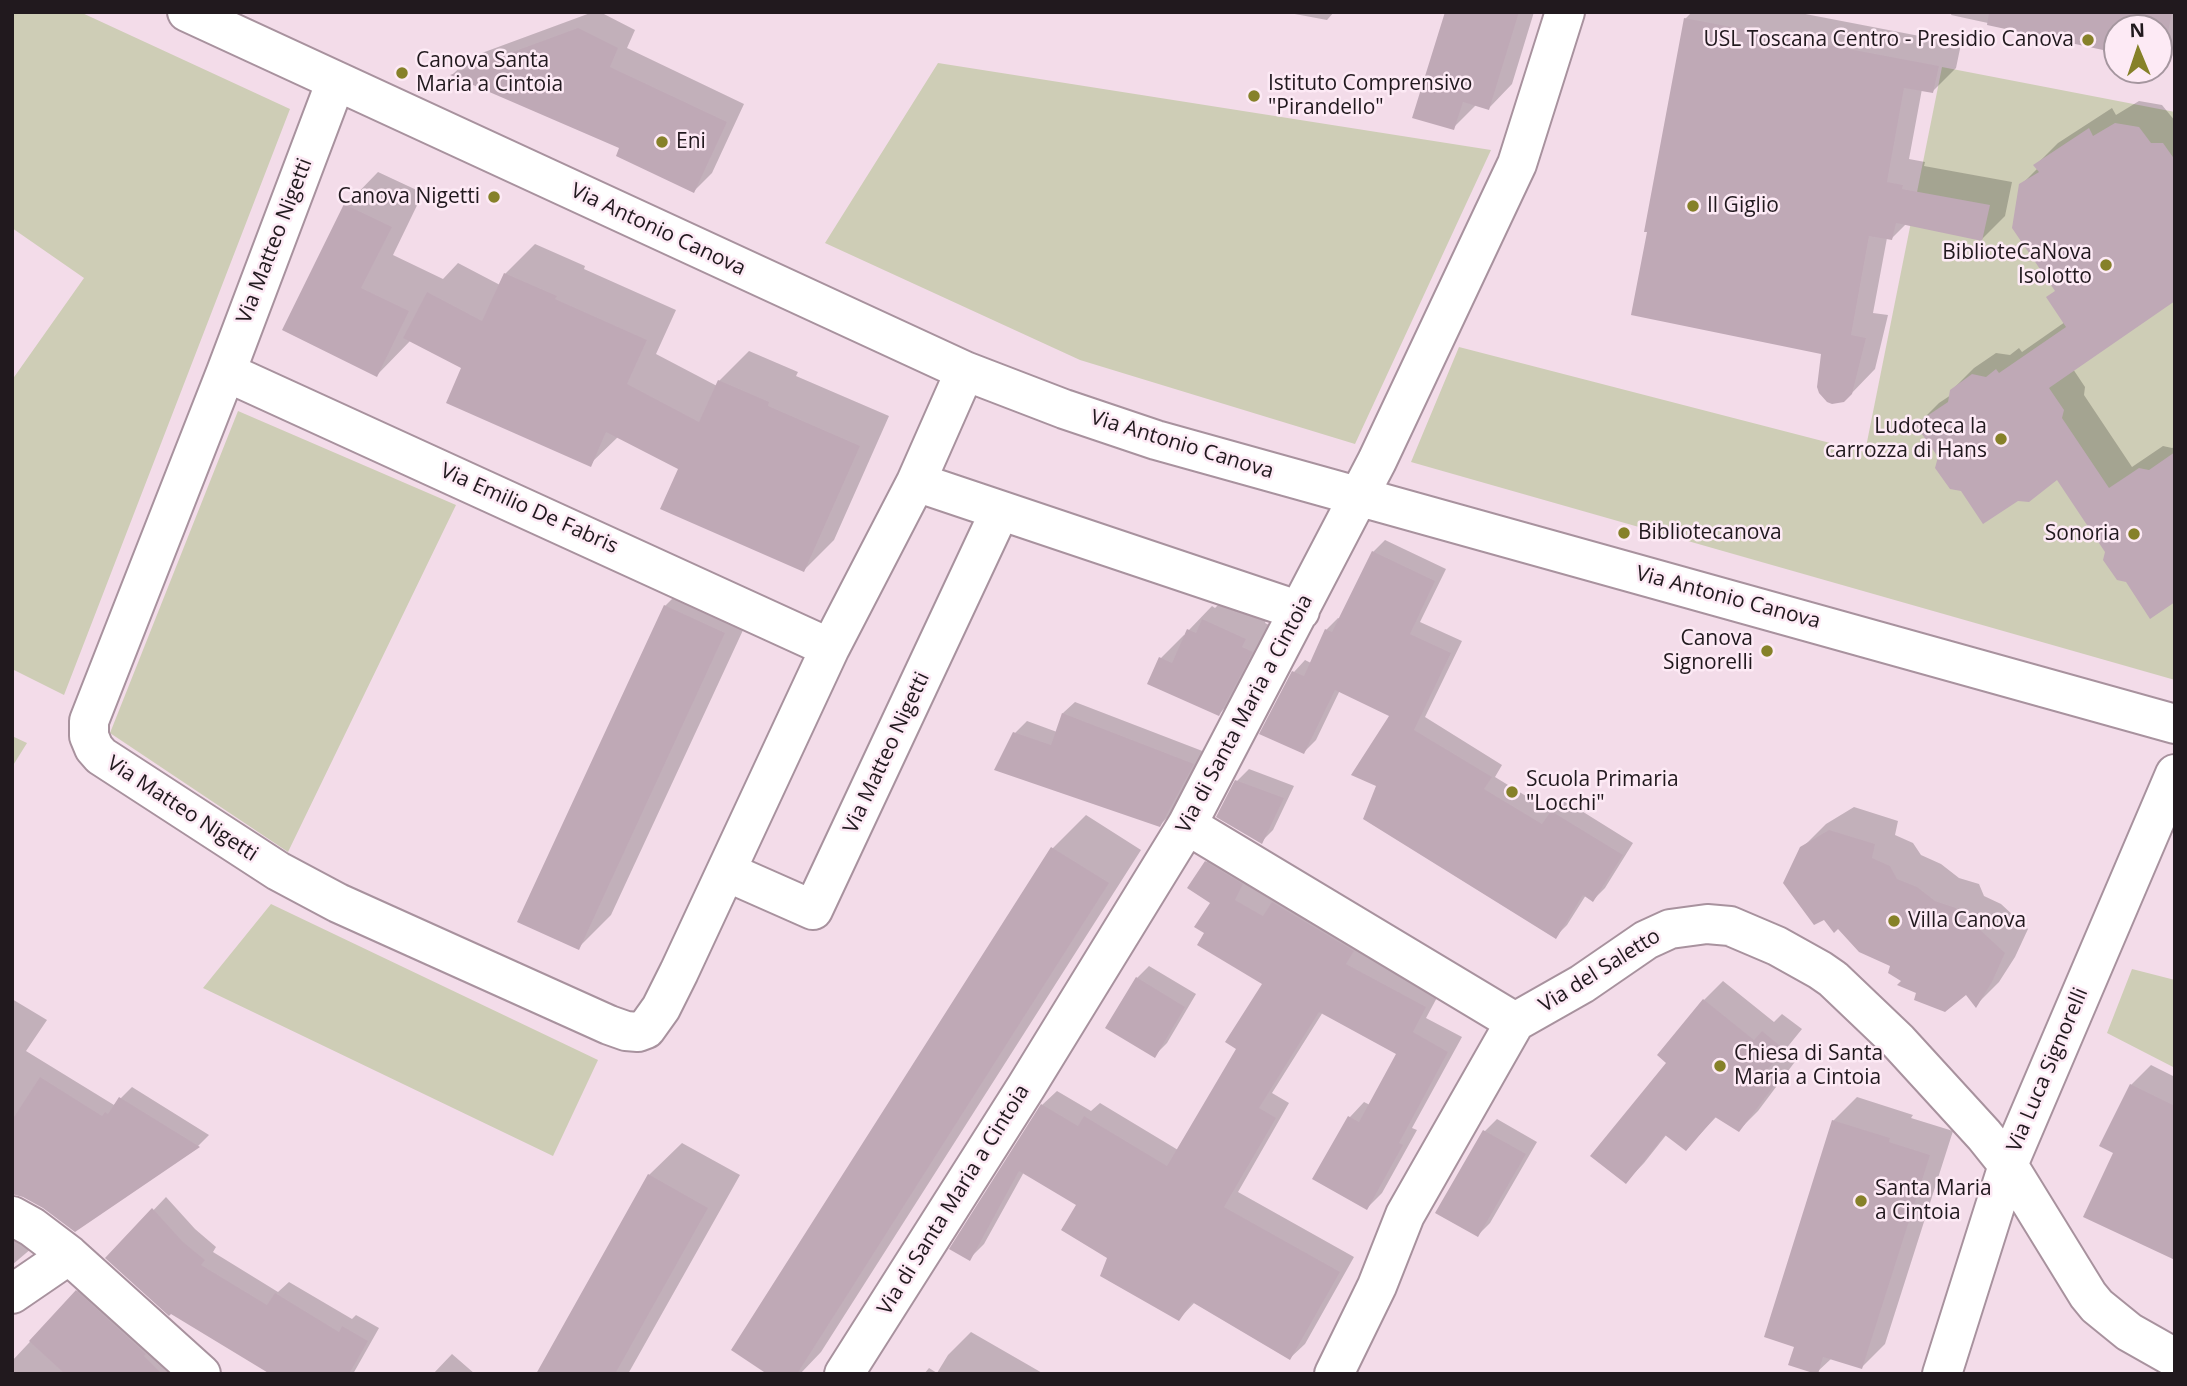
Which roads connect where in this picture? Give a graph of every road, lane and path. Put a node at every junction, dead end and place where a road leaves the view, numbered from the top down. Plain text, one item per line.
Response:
1 (187, 12) edge
2 (1565, 12) edge
3 (238, 24) edge
4 (336, 81) junction
5 (965, 371) junction
6 (226, 372) junction
7 (916, 482) junction
8 (1359, 496) junction
9 (1000, 511) junction
10 (1300, 611) junction
11 (830, 648) junction
12 (2175, 724) edge
13 (2175, 774) edge
14 (1187, 825) junction
15 (727, 872) junction
16 (1515, 1022) junction
17 (2008, 1165) junction
18 (12, 1216) edge
19 (69, 1255) junction
20 (12, 1293) edge
21 (2175, 1358) edge
22 (201, 1374) edge
23 (844, 1374) edge
24 (1334, 1374) edge
25 (1942, 1374) edge

1 - 3 street, Via Antonio Canova
2 - 8 street, Via di Santa Maria a Cintoia
3 - 4 street, Via Antonio Canova
4 - 5 street, Via Antonio Canova
4 - 6 street, Via Matteo Nigetti
5 - 7 street, Via Matteo Nigetti
5 - 8 street, Via Antonio Canova
6 - 11 street, Via Emilio De Fabris
6 - 15 street, Via Matteo Nigetti
7 - 9 street
7 - 11 street, Via Matteo Nigetti
8 - 10 street, Via di Santa Maria a Cintoia
8 - 12 street, Via Antonio Canova
9 - 10 street
9 - 15 street, Via Matteo Nigetti
10 - 14 street, Via di Santa Maria a Cintoia
11 - 15 street, Via Matteo Nigetti
13 - 17 street, Via Luca Signorelli
14 - 16 street, Via del Saletto
14 - 23 street, Via di Santa Maria a Cintoia
16 - 17 street, Via del Saletto
16 - 24 street
17 - 21 street, Via del Saletto
17 - 25 street, Via Luca Signorelli
18 - 19 street
19 - 20 street
19 - 22 street

